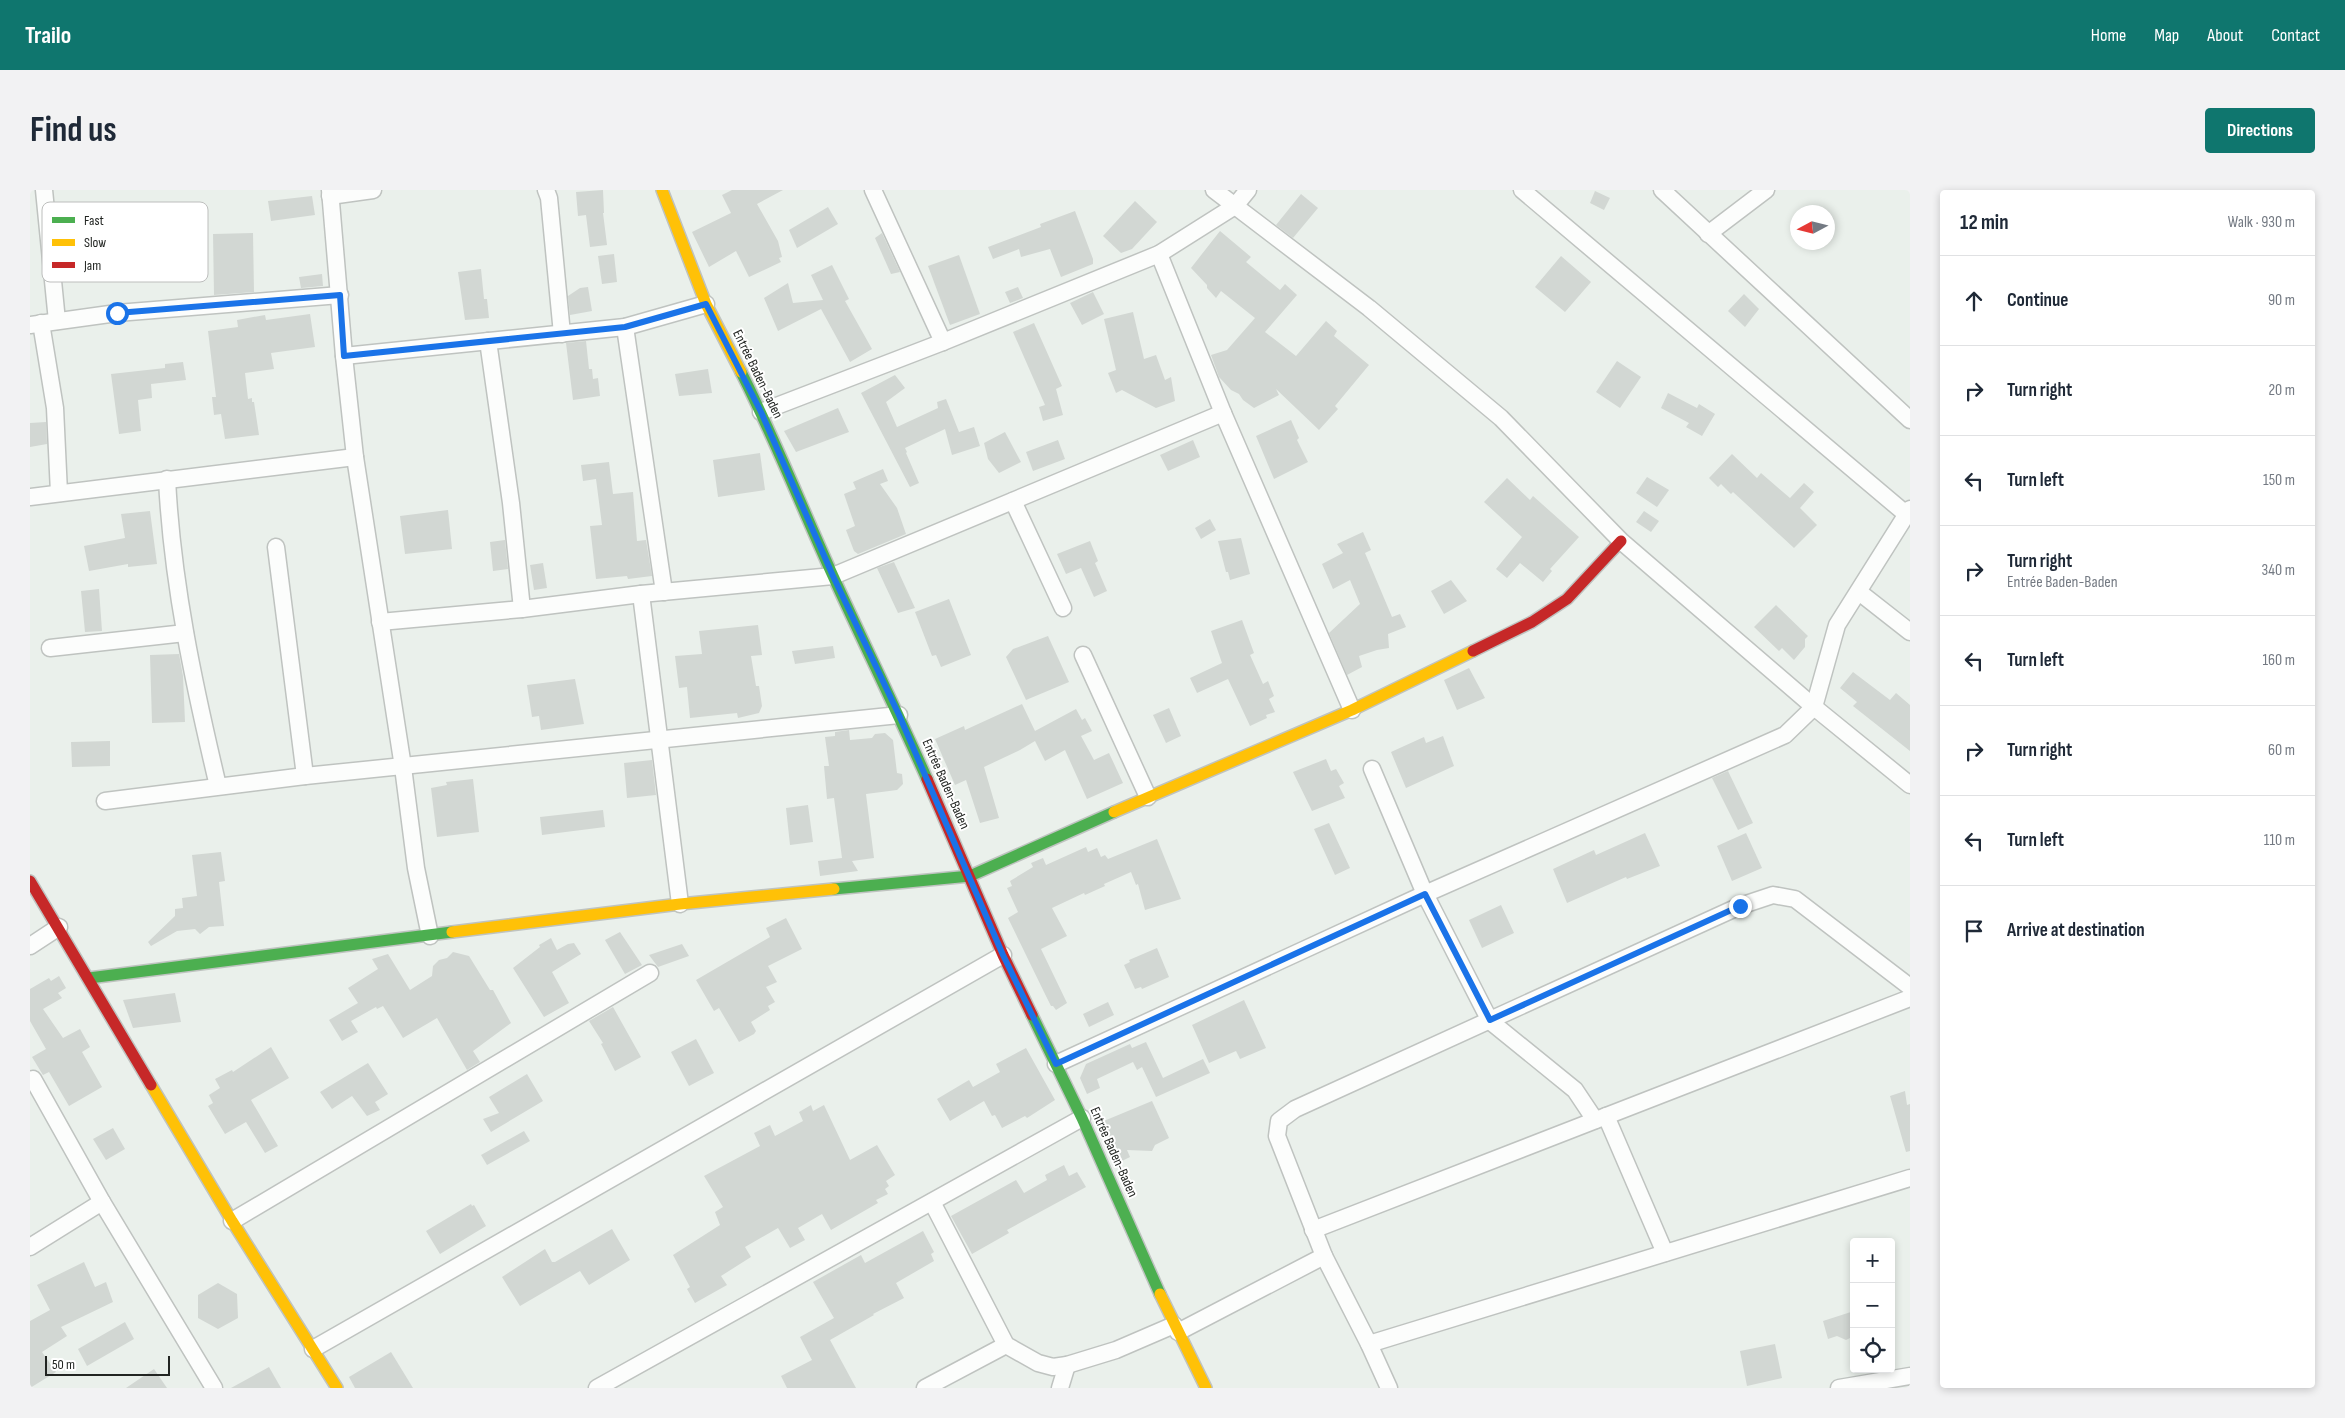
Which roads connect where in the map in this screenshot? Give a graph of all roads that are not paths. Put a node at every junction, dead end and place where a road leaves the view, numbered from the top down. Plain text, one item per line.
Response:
1 (373, 190) edge
2 (546, 190) edge
3 (662, 190) edge
4 (873, 190) edge
5 (1214, 190) edge
6 (1248, 190) edge
7 (1522, 190) edge
8 (1662, 190) edge
9 (1766, 190) edge
10 (330, 193) edge
11 (1235, 206) junction
12 (1708, 234) junction
13 (1159, 254) junction
14 (43, 282) edge
15 (340, 295) junction
16 (706, 304) junction
17 (42, 323) edge
18 (625, 327) junction
19 (562, 334) junction
20 (488, 341) junction
21 (943, 342) junction
22 (344, 356) junction
23 (761, 412) junction
24 (1223, 413) junction
25 (1910, 420) edge
26 (355, 457) junction
27 (167, 479) junction
28 (59, 493) junction
29 (30, 497) edge
30 (1013, 501) junction
31 (1908, 512) edge
32 (1621, 541) junction
33 (276, 547) dead end
34 (833, 576) junction
35 (664, 592) junction
36 (1859, 592) junction
37 (641, 594) junction
38 (1063, 608) dead end
39 (522, 609) junction
40 (380, 622) junction
41 (1910, 632) edge
42 (185, 633) junction
43 (50, 648) dead end
44 (1083, 655) dead end
45 (1814, 707) junction
46 (1352, 710) junction
47 (899, 715) junction
48 (659, 739) junction
49 (403, 767) junction
50 (1372, 768) dead end
51 (305, 776) junction
52 (1910, 784) edge
53 (218, 786) junction
54 (1148, 797) junction
55 (105, 801) dead end
56 (970, 876) junction
57 (30, 881) edge
58 (1425, 894) junction
59 (680, 904) junction
60 (58, 927) junction
61 (430, 936) junction
62 (30, 946) edge
63 (1003, 955) junction
64 (650, 973) dead end
65 (90, 978) junction
66 (1910, 987) edge
67 (1910, 998) edge
68 (1490, 1020) junction
69 (1056, 1064) junction
70 (33, 1080) dead end
71 (1082, 1118) junction
72 (1601, 1118) junction
73 (1910, 1178) edge
74 (102, 1202) junction
75 (932, 1202) junction
76 (232, 1221) junction
77 (1313, 1230) junction
78 (30, 1248) edge
79 (1665, 1253) junction
80 (1324, 1256) junction
81 (1176, 1329) junction
82 (1369, 1344) junction
83 (1006, 1345) junction
84 (313, 1349) junction
85 (1067, 1365) junction
86 (1910, 1376) edge
87 (214, 1388) edge
88 (337, 1388) edge
89 (597, 1388) edge
90 (925, 1388) edge
91 (1060, 1388) edge
92 (1206, 1388) edge
93 (1389, 1388) edge
94 (1840, 1388) edge

1 - 10 street
2 - 19 street
3 - 16 street, Entrée Baden-Baden
4 - 21 street
5 - 11 street
6 - 11 street
7 - 31 street
8 - 12 street
9 - 12 street
10 - 15 street
11 - 13 street
11 - 32 street
12 - 25 street
13 - 21 street
13 - 24 street
14 - 17 street
15 - 17 street
15 - 22 street
16 - 18 street
16 - 23 street, Entrée Baden-Baden
17 - 28 street
18 - 19 street
18 - 35 street
19 - 20 street
20 - 22 street
20 - 39 street
21 - 23 street
22 - 26 street
23 - 34 street, Entrée Baden-Baden
24 - 30 street
24 - 46 street
26 - 27 street
26 - 40 street
27 - 28 street
27 - 42 street
28 - 29 street
30 - 34 street
30 - 38 street
31 - 36 street
32 - 45 street
32 - 46 street
33 - 51 street
34 - 35 street
34 - 47 street, Entrée Baden-Baden
35 - 37 street
36 - 41 street
36 - 45 street
37 - 39 street
37 - 48 street
39 - 40 street
40 - 49 street
42 - 43 street
42 - 53 street
44 - 54 street
45 - 52 street
45 - 58 street
46 - 54 street
47 - 48 street
47 - 56 street, Entrée Baden-Baden
48 - 49 street
48 - 59 street
49 - 51 street
49 - 61 street
50 - 58 street
51 - 53 street
53 - 55 street
54 - 56 street
56 - 59 street
56 - 63 street, Entrée Baden-Baden
57 - 60 street
58 - 68 street
58 - 69 street
59 - 61 street
60 - 62 street
60 - 65 street
61 - 65 street
63 - 69 street, Entrée Baden-Baden
63 - 84 street
64 - 76 street
65 - 76 street
66 - 68 street
67 - 72 street
68 - 72 street
68 - 77 street
69 - 71 street, Entrée Baden-Baden
70 - 74 street
71 - 75 street
71 - 81 street, Entrée Baden-Baden
72 - 77 street
72 - 79 street
73 - 79 street
74 - 78 street
74 - 87 street
75 - 83 street
75 - 89 street
76 - 84 street
77 - 80 street
79 - 82 street
80 - 81 street
80 - 82 street
81 - 85 street
81 - 92 street, Entrée Baden-Baden
82 - 93 street
83 - 85 street
83 - 90 street
84 - 88 street
85 - 91 street
86 - 94 street

